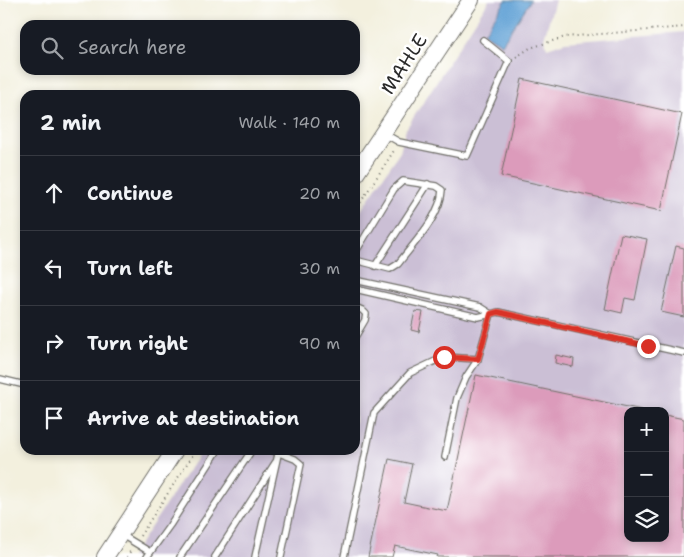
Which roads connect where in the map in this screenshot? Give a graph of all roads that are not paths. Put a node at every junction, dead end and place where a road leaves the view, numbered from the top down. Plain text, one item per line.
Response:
1 (471, 0) edge
2 (483, 40) dead end
3 (383, 133) junction
4 (360, 168) edge
5 (428, 184) junction
6 (360, 244) edge
7 (360, 262) edge
8 (375, 266) junction
9 (360, 281) edge
10 (360, 290) edge
11 (360, 309) edge
12 (491, 314) junction
13 (360, 328) edge
14 (684, 354) edge
15 (478, 359) junction
16 (0, 379) edge
17 (20, 384) edge
18 (172, 455) edge
19 (215, 455) edge
20 (249, 455) edge
21 (278, 455) edge
22 (286, 455) edge
23 (445, 457) dead end
24 (275, 463) junction
25 (120, 534) junction
26 (148, 555) edge
27 (105, 557) edge
28 (180, 557) edge
29 (215, 557) edge
30 (255, 557) edge
31 (281, 557) edge
32 (344, 557) edge

1 - 3 street, MAHLE
2 - 3 lane
3 - 4 street, MAHLE
5 - 6 lane
5 - 8 lane
5 - 8 lane
7 - 8 lane
9 - 12 lane
10 - 12 lane
11 - 13 lane
12 - 14 lane
12 - 15 lane
15 - 23 lane
15 - 32 lane
16 - 17 lane
18 - 25 street
19 - 26 lane
20 - 28 lane
21 - 24 lane
22 - 31 lane
24 - 29 lane
24 - 30 lane
25 - 26 lane
25 - 27 street

